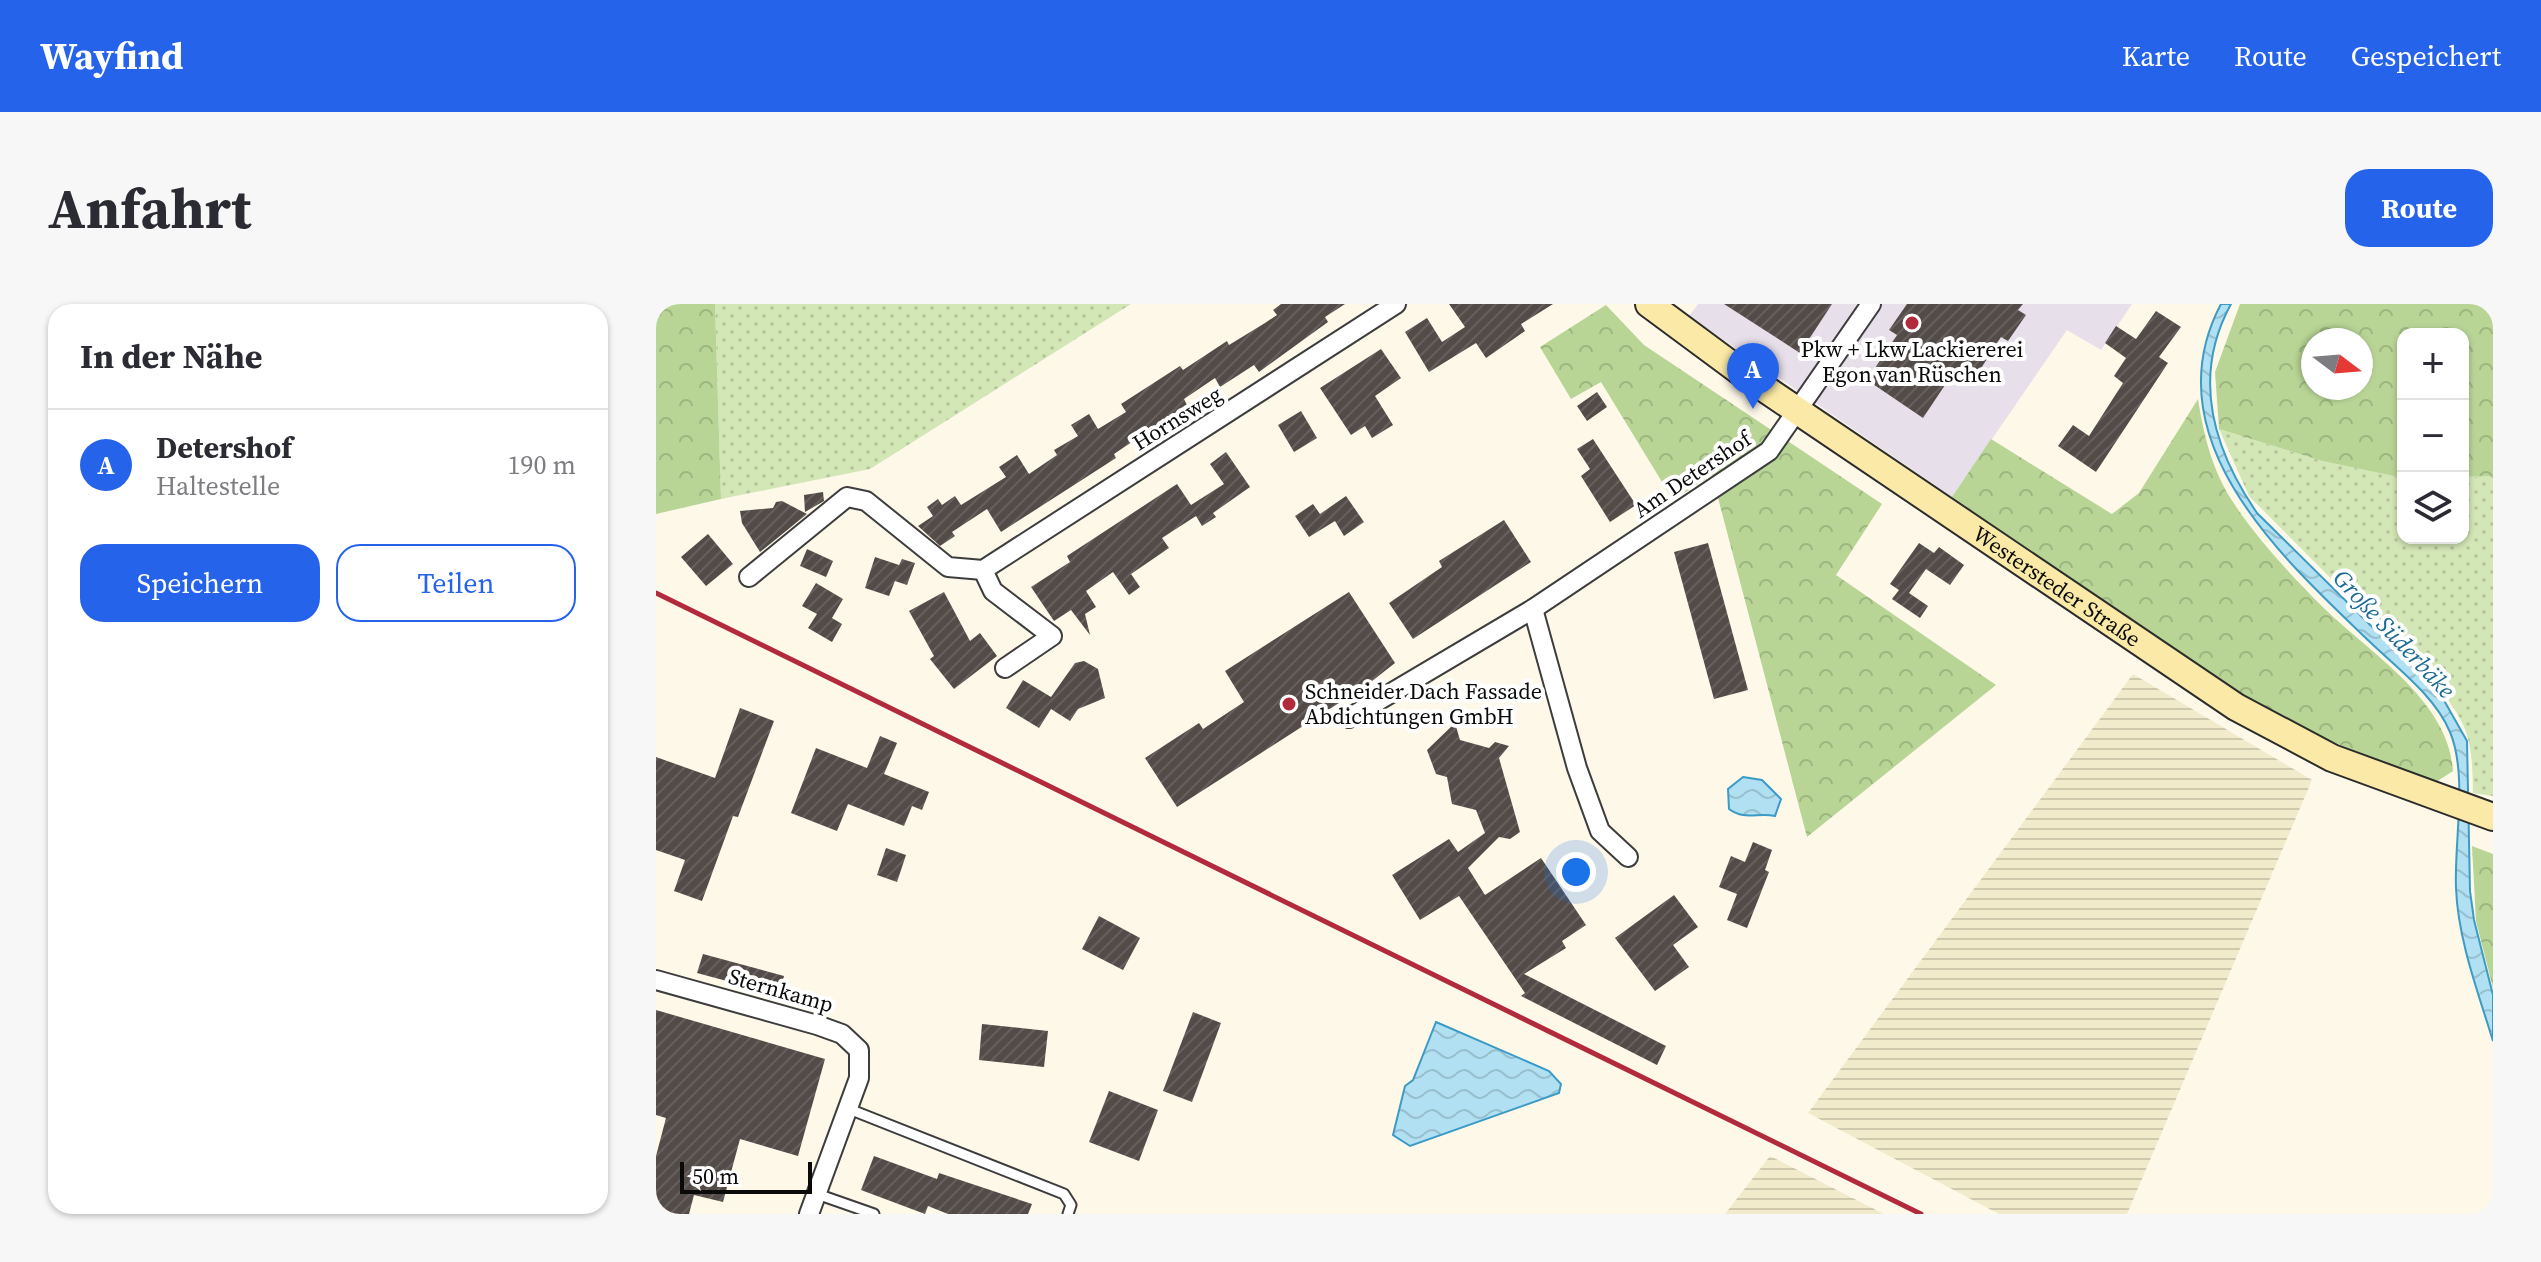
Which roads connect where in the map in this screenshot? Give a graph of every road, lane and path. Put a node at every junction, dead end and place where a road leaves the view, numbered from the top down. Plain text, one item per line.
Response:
1 (1396, 304) edge
2 (1649, 304) edge
3 (1871, 304) edge
4 (1798, 410) junction
5 (983, 570) junction
6 (749, 577) dead end
7 (1533, 609) junction
8 (1005, 668) dead end
9 (1349, 718) dead end
10 (2488, 816) edge
11 (1628, 857) dead end
12 (656, 980) edge
13 (849, 1109) junction
14 (817, 1194) junction
15 (809, 1214) edge
16 (874, 1214) edge
17 (1068, 1214) edge

1 - 5 street, Hornsweg
2 - 4 main road, Westersteder Straße
3 - 4 street, Am Detershof
4 - 7 street, Am Detershof
4 - 10 main road, Westersteder Straße
5 - 6 street
5 - 8 street
7 - 9 street, Am Detershof
7 - 11 street
12 - 13 street, Sternkamp
13 - 14 street, Sternkamp
13 - 17 lane
14 - 15 street, Sternkamp
14 - 16 lane

